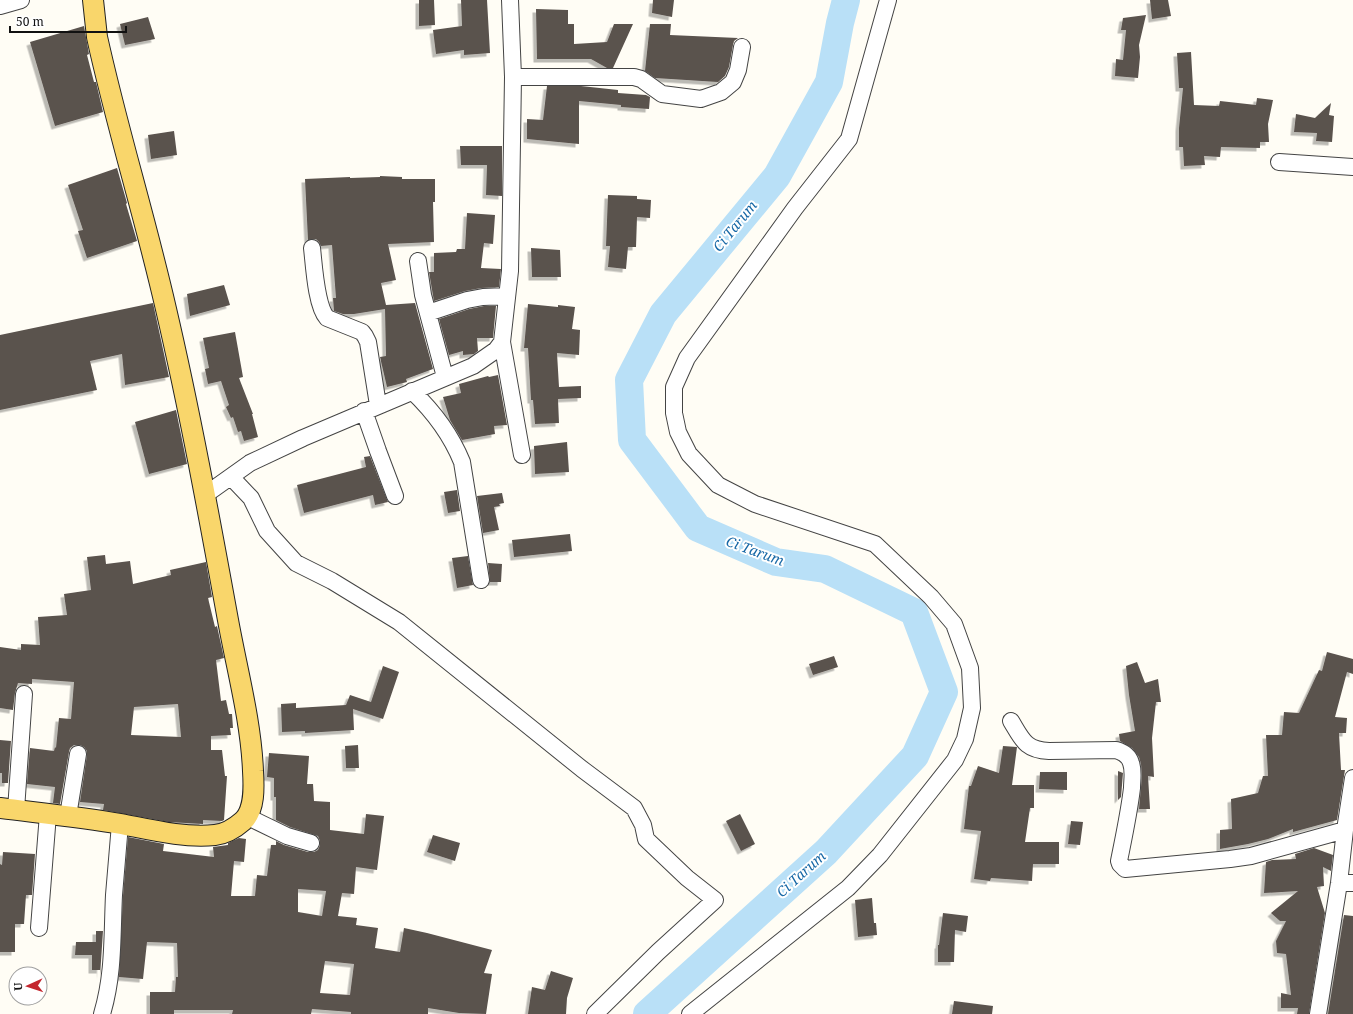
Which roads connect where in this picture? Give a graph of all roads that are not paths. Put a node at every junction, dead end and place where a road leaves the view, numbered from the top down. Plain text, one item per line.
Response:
1 (21, 0) edge
2 (93, 0) edge
3 (510, 0) edge
4 (888, 0) edge
5 (0, 6) edge
6 (742, 47) dead end
7 (513, 77) junction
8 (1279, 162) dead end
9 (1353, 167) edge
10 (312, 248) dead end
11 (418, 261) dead end
12 (507, 296) junction
13 (428, 313) junction
14 (502, 342) junction
15 (445, 377) junction
16 (412, 391) junction
17 (371, 408) junction
18 (522, 455) dead end
19 (231, 477) junction
20 (205, 495) junction
21 (395, 496) dead end
22 (481, 580) dead end
23 (24, 694) dead end
24 (1011, 721) dead end
25 (78, 754) dead end
26 (1353, 778) edge
27 (8, 809) edge
28 (48, 814) junction
29 (68, 816) junction
30 (248, 817) junction
31 (120, 824) junction
32 (1344, 830) junction
33 (311, 843) dead end
34 (1346, 883) edge
35 (39, 928) dead end
36 (102, 1014) edge
37 (594, 1014) edge
38 (690, 1014) edge
39 (1318, 1014) edge

1 - 5 street
2 - 20 main road
3 - 7 street
4 - 38 street
6 - 7 street
7 - 12 street
8 - 9 street
10 - 17 street
11 - 13 street
12 - 13 street
12 - 14 street
13 - 15 street
14 - 15 street
14 - 18 street
15 - 16 street
16 - 17 street
16 - 22 street
17 - 19 street
17 - 21 street
19 - 20 street
19 - 37 street
20 - 30 main road
23 - 27 street
24 - 32 street
25 - 29 street
26 - 32 street
27 - 28 main road
28 - 29 main road
28 - 35 street
29 - 31 main road
30 - 31 main road
30 - 33 street
31 - 36 street
32 - 34 street
34 - 39 street

